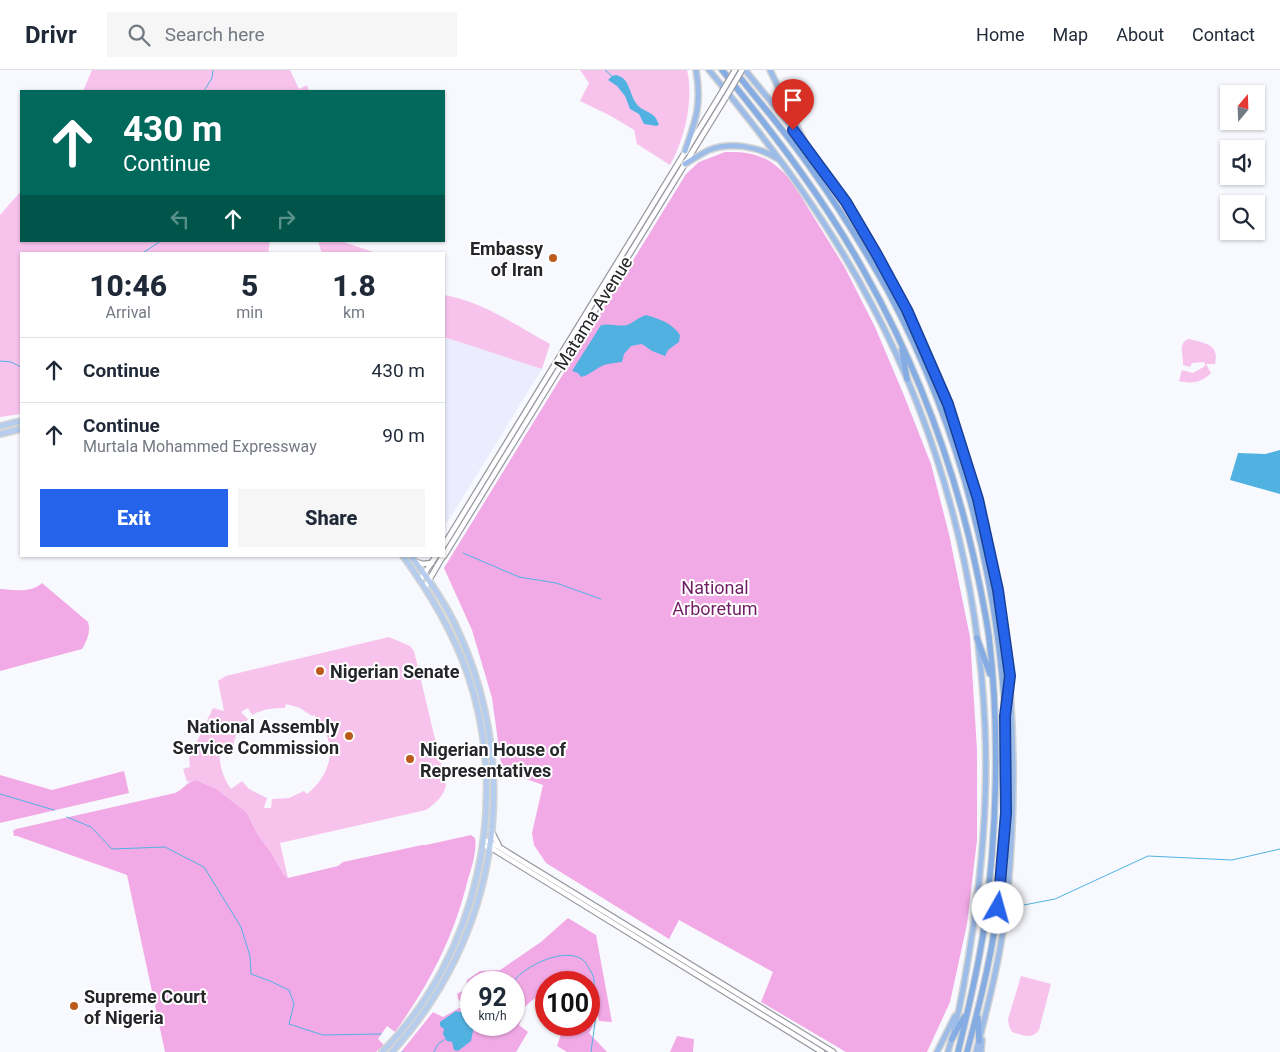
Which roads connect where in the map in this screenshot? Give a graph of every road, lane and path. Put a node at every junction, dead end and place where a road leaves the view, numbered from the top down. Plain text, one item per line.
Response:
1 (696, 70) edge
2 (709, 70) edge
3 (722, 70) edge
4 (735, 70) edge
5 (744, 70) edge
6 (770, 70) edge
7 (808, 148) junction
8 (686, 152) junction
9 (781, 161) junction
10 (685, 164) junction
11 (662, 188) junction
12 (668, 192) junction
13 (911, 339) junction
14 (900, 340) junction
15 (931, 366) junction
16 (907, 379) junction
17 (522, 416) junction
18 (528, 419) junction
19 (20, 421) edge
20 (0, 426) edge
21 (20, 429) edge
22 (0, 434) edge
23 (445, 543) edge
24 (445, 554) edge
25 (404, 557) edge
26 (412, 557) edge
27 (435, 557) edge
28 (443, 557) edge
29 (415, 562) junction
30 (432, 563) junction
31 (425, 574) junction
32 (420, 580) junction
33 (429, 580) junction
34 (425, 586) junction
35 (977, 638) junction
36 (1010, 676) junction
37 (992, 681) junction
38 (1005, 716) junction
39 (994, 805) junction
40 (1006, 805) junction
41 (994, 823) junction
42 (1005, 823) junction
43 (491, 830) junction
44 (484, 842) junction
45 (490, 845) junction
46 (500, 847) junction
47 (499, 852) junction
48 (488, 858) junction
49 (958, 1009) junction
50 (978, 1009) junction
51 (968, 1011) junction
52 (982, 1031) junction
53 (952, 1039) junction
54 (979, 1041) junction
55 (382, 1052) edge
56 (392, 1052) edge
57 (822, 1052) edge
58 (834, 1052) edge
59 (938, 1052) edge
60 (948, 1052) edge
61 (958, 1052) edge
62 (967, 1052) edge
63 (976, 1052) edge
64 (981, 1052) edge

1 - 8 highway
2 - 9 highway
3 - 14 highway
4 - 8 main road, Matama Avenue, bridge
4 - 13 highway
5 - 7 highway
5 - 10 main road, Matama Avenue, bridge
6 - 7 highway
7 - 15 highway
8 - 11 main road, Matama Avenue
9 - 10 highway
9 - 16 highway
10 - 12 main road, Matama Avenue
11 - 12 main road
11 - 17 main road, Matama Avenue
12 - 18 main road, Matama Avenue
13 - 15 highway
13 - 38 highway
14 - 16 highway
14 - 37 highway
15 - 36 highway
16 - 35 highway
17 - 18 main road
17 - 23 main road, Matama Avenue
18 - 24 main road, Matama Avenue
19 - 20 main road
21 - 22 main road
25 - 32 main road
26 - 29 main road
27 - 30 main road
28 - 33 main road, Matama Avenue
29 - 30 main road
29 - 31 main road
30 - 31 main road
31 - 32 main road
31 - 33 main road
32 - 34 main road
33 - 34 main road, Matama Avenue
33 - 43 main road
34 - 44 main road
35 - 37 highway
35 - 49 highway
36 - 38 highway
36 - 52 highway
37 - 39 highway
38 - 40 highway
39 - 40 highway
39 - 41 highway
40 - 42 highway
41 - 42 highway
41 - 51 highway
42 - 50 highway
43 - 45 main road
43 - 46 main road
44 - 45 main road
44 - 55 main road
45 - 46 main road
45 - 47 main road
45 - 48 main road
46 - 58 main road
47 - 48 main road
47 - 57 main road
48 - 56 main road
49 - 53 highway
49 - 59 highway
50 - 54 highway
50 - 62 highway
51 - 53 highway
51 - 61 highway
52 - 54 highway
52 - 64 highway
53 - 60 highway
54 - 63 highway

